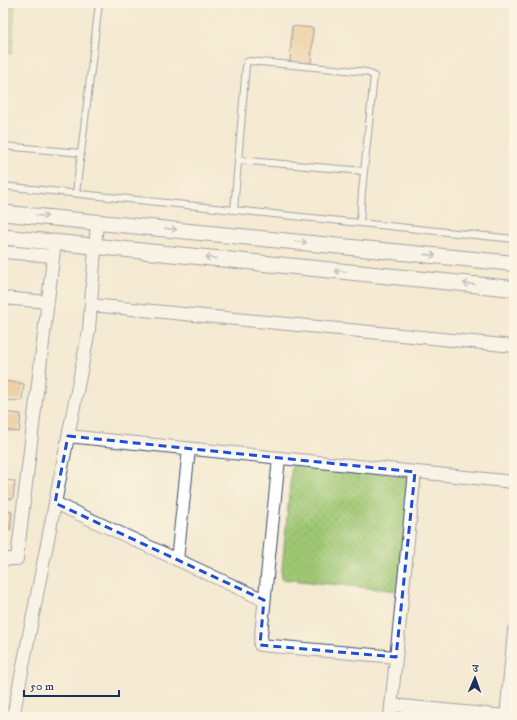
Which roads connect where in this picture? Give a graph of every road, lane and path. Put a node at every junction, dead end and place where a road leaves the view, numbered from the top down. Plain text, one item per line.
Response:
1 (99, 3) edge
2 (3, 146) edge
3 (81, 153) junction
4 (238, 160) junction
5 (364, 171) junction
6 (3, 186) edge
7 (76, 193) junction
8 (234, 210) junction
9 (3, 213) edge
10 (97, 222) junction
11 (360, 223) junction
12 (3, 237) edge
13 (514, 239) edge
14 (95, 246) junction
15 (54, 249) junction
16 (3, 252) edge
17 (512, 260) edge
18 (511, 292) edge
19 (3, 298) edge
20 (48, 302) junction
21 (91, 304) junction
22 (514, 346) edge
23 (68, 436) junction
24 (189, 449) junction
25 (279, 458) junction
26 (415, 472) junction
27 (514, 482) edge
28 (55, 503) junction
29 (3, 559) edge
30 (177, 560) junction
31 (264, 600) junction
32 (514, 632) edge
33 (396, 657) junction
34 (512, 675) edge
35 (391, 705) junction
36 (506, 716) edge
37 (13, 717) edge
38 (390, 717) edge

1 - 3 lane
2 - 3 lane
3 - 7 lane
4 - 5 lane
4 - 5 lane
4 - 8 lane
5 - 11 lane
6 - 7 lane
7 - 8 lane
8 - 11 lane
9 -> 10 street
10 - 14 street
10 -> 17 street
11 - 13 lane
12 - 15 street
14 - 15 street
18 -> 14 street
14 - 21 street
15 - 16 street
15 - 20 street
17 - 18 street
19 - 20 street
20 - 29 street
21 - 22 street
21 - 23 street
23 - 24 street
23 - 28 street
24 - 25 street
24 - 30 street
25 - 26 street
25 - 31 street
26 - 27 street
26 - 33 street
28 - 30 street
28 - 37 street
30 - 31 street
31 - 33 street
32 - 34 street
33 - 35 street
34 - 36 street
35 - 36 street
35 - 38 street

